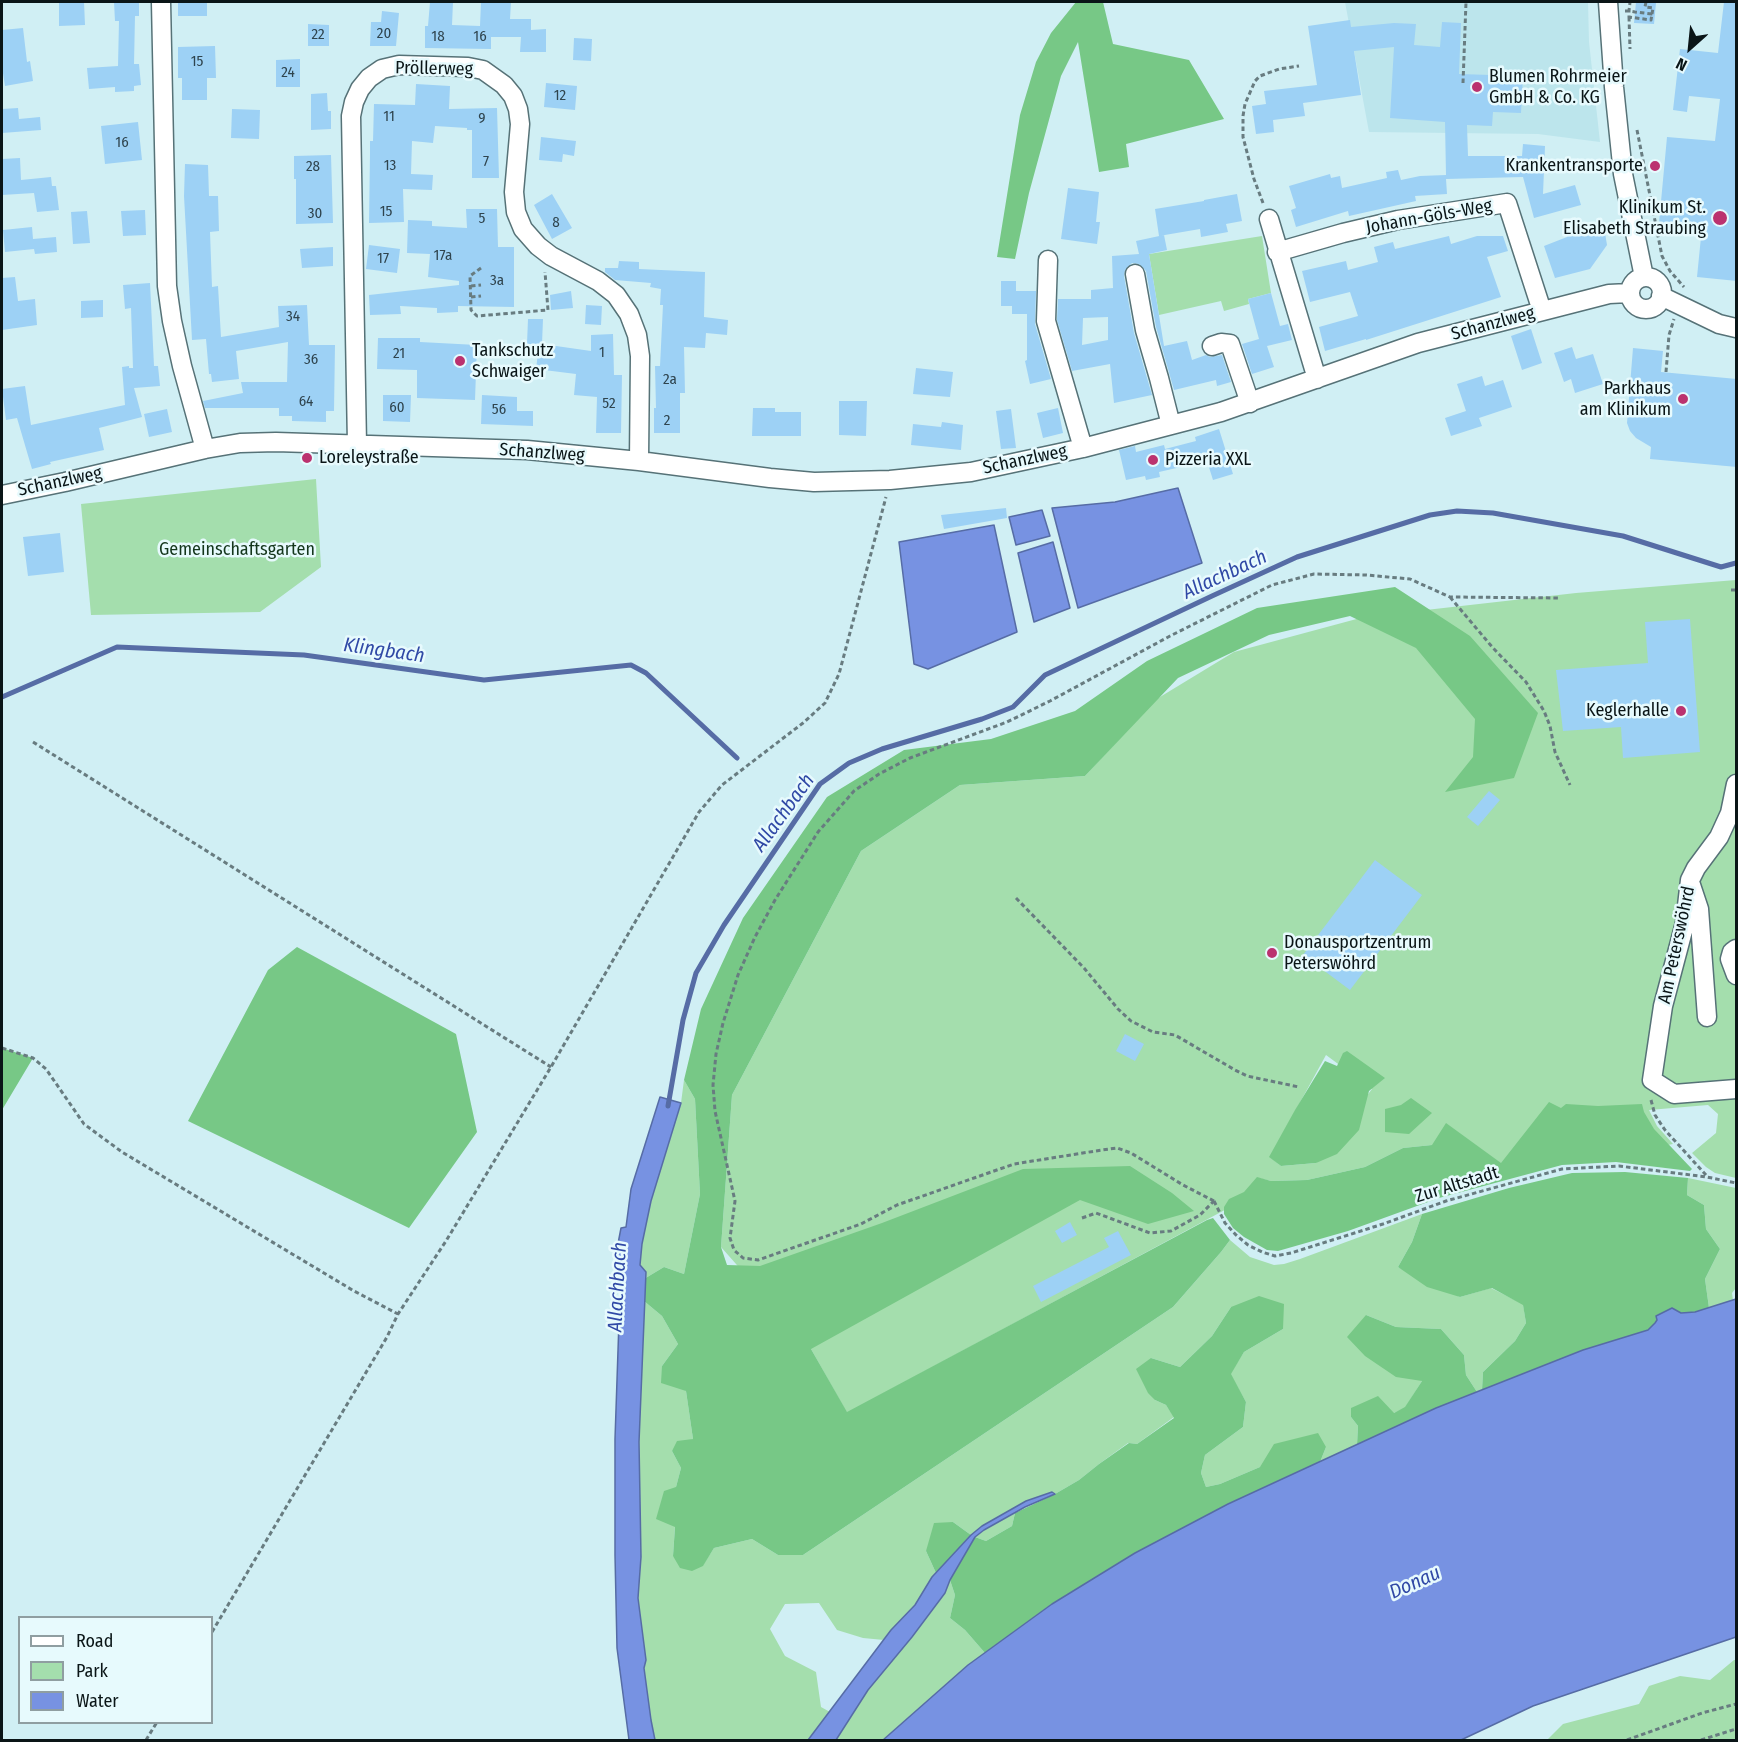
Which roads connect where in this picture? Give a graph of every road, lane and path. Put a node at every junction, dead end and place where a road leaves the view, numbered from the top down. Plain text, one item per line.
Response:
1 (161, 2) edge
2 (1466, 2) edge
3 (1608, 2) edge
4 (1630, 2) edge
5 (1646, 2) edge
6 (1635, 12) dead end
7 (1653, 14) junction
8 (1629, 17) junction
9 (1631, 57) dead end
10 (1299, 66) dead end
11 (1463, 82) dead end
12 (1636, 121) dead end
13 (1269, 219) joint
14 (543, 250) junction
15 (1277, 252) junction
16 (1048, 260) dead end
17 (481, 268) dead end
18 (1135, 274) dead end
19 (1644, 277) junction
20 (481, 285) dead end
21 (471, 286) junction
22 (1687, 290) dead end
23 (1629, 293) junction
24 (481, 296) dead end
25 (471, 297) junction
26 (1665, 298) junction
27 (1542, 311) junction
28 (1675, 318) dead end
29 (1737, 328) edge
30 (1212, 346) dead end
31 (1666, 372) dead end
32 (1317, 380) junction
33 (1250, 403) junction
34 (1171, 425) junction
35 (357, 444) junction
36 (1083, 448) junction
37 (205, 449) junction
38 (639, 461) junction
39 (890, 480) junction
40 (2, 495) edge
41 (1731, 590) dead end
42 (1737, 590) edge
43 (1450, 597) junction
44 (1560, 598) dead end
45 (33, 742) dead end
46 (1737, 784) edge
47 (1570, 785) dead end
48 (1690, 880) junction
49 (1016, 898) dead end
50 (1737, 950) edge
51 (1737, 975) edge
52 (1707, 1017) dead end
53 (2, 1048) edge
54 (551, 1067) junction
55 (1652, 1080) junction
56 (1299, 1087) dead end
57 (1737, 1089) edge
58 (1707, 1177) junction
59 (1737, 1183) edge
60 (1214, 1201) junction
61 (1082, 1218) dead end
62 (398, 1314) junction
63 (213, 1630) edge
64 (1737, 1704) edge
65 (156, 1724) edge
66 (1737, 1729) edge
67 (146, 1740) edge
68 (1627, 1740) edge
69 (1701, 1740) edge

1 - 37 street
2 - 11 path
3 - 19 street
4 - 8 path
5 - 7 path
6 - 7 path
7 - 8 path
8 - 9 path
10 - 13 path
12 - 22 path
13 - 15 street
14 - 25 path
14 - 35 street, Pröllerweg
14 - 38 street, Pröllerweg
15 - 27 street, Johann-Göls-Weg
15 - 32 street
16 - 36 street, Schanzlweg
17 - 21 path
18 - 34 street
19 - 23 street
19 - 26 street
20 - 21 path
21 - 25 path
23 - 26 street
23 - 27 street, Schanzlweg
24 - 25 path
26 - 29 street
27 - 32 street, Schanzlweg
28 - 31 path
30 - 33 street
32 - 33 street, Schanzlweg
33 - 34 street, Schanzlweg
34 - 36 street, Schanzlweg
35 - 37 street, Schanzlweg
35 - 38 street, Schanzlweg
36 - 39 street, Schanzlweg
37 - 40 street, Schanzlweg
38 - 39 street, Schanzlweg
39 - 54 path
41 - 42 path
43 - 44 path
43 - 47 path
43 - 60 path
45 - 54 path
46 - 48 street, Am Peterswöhrd
48 - 52 street
48 - 55 street, Am Peterswöhrd
49 - 56 path
50 - 51 street
53 - 62 path
54 - 62 path
55 - 57 street
55 - 58 path
58 - 59 path, Zur Altstadt
58 - 60 path, Zur Altstadt
60 - 61 path
62 - 63 path
64 - 68 path
65 - 67 path
66 - 69 path

